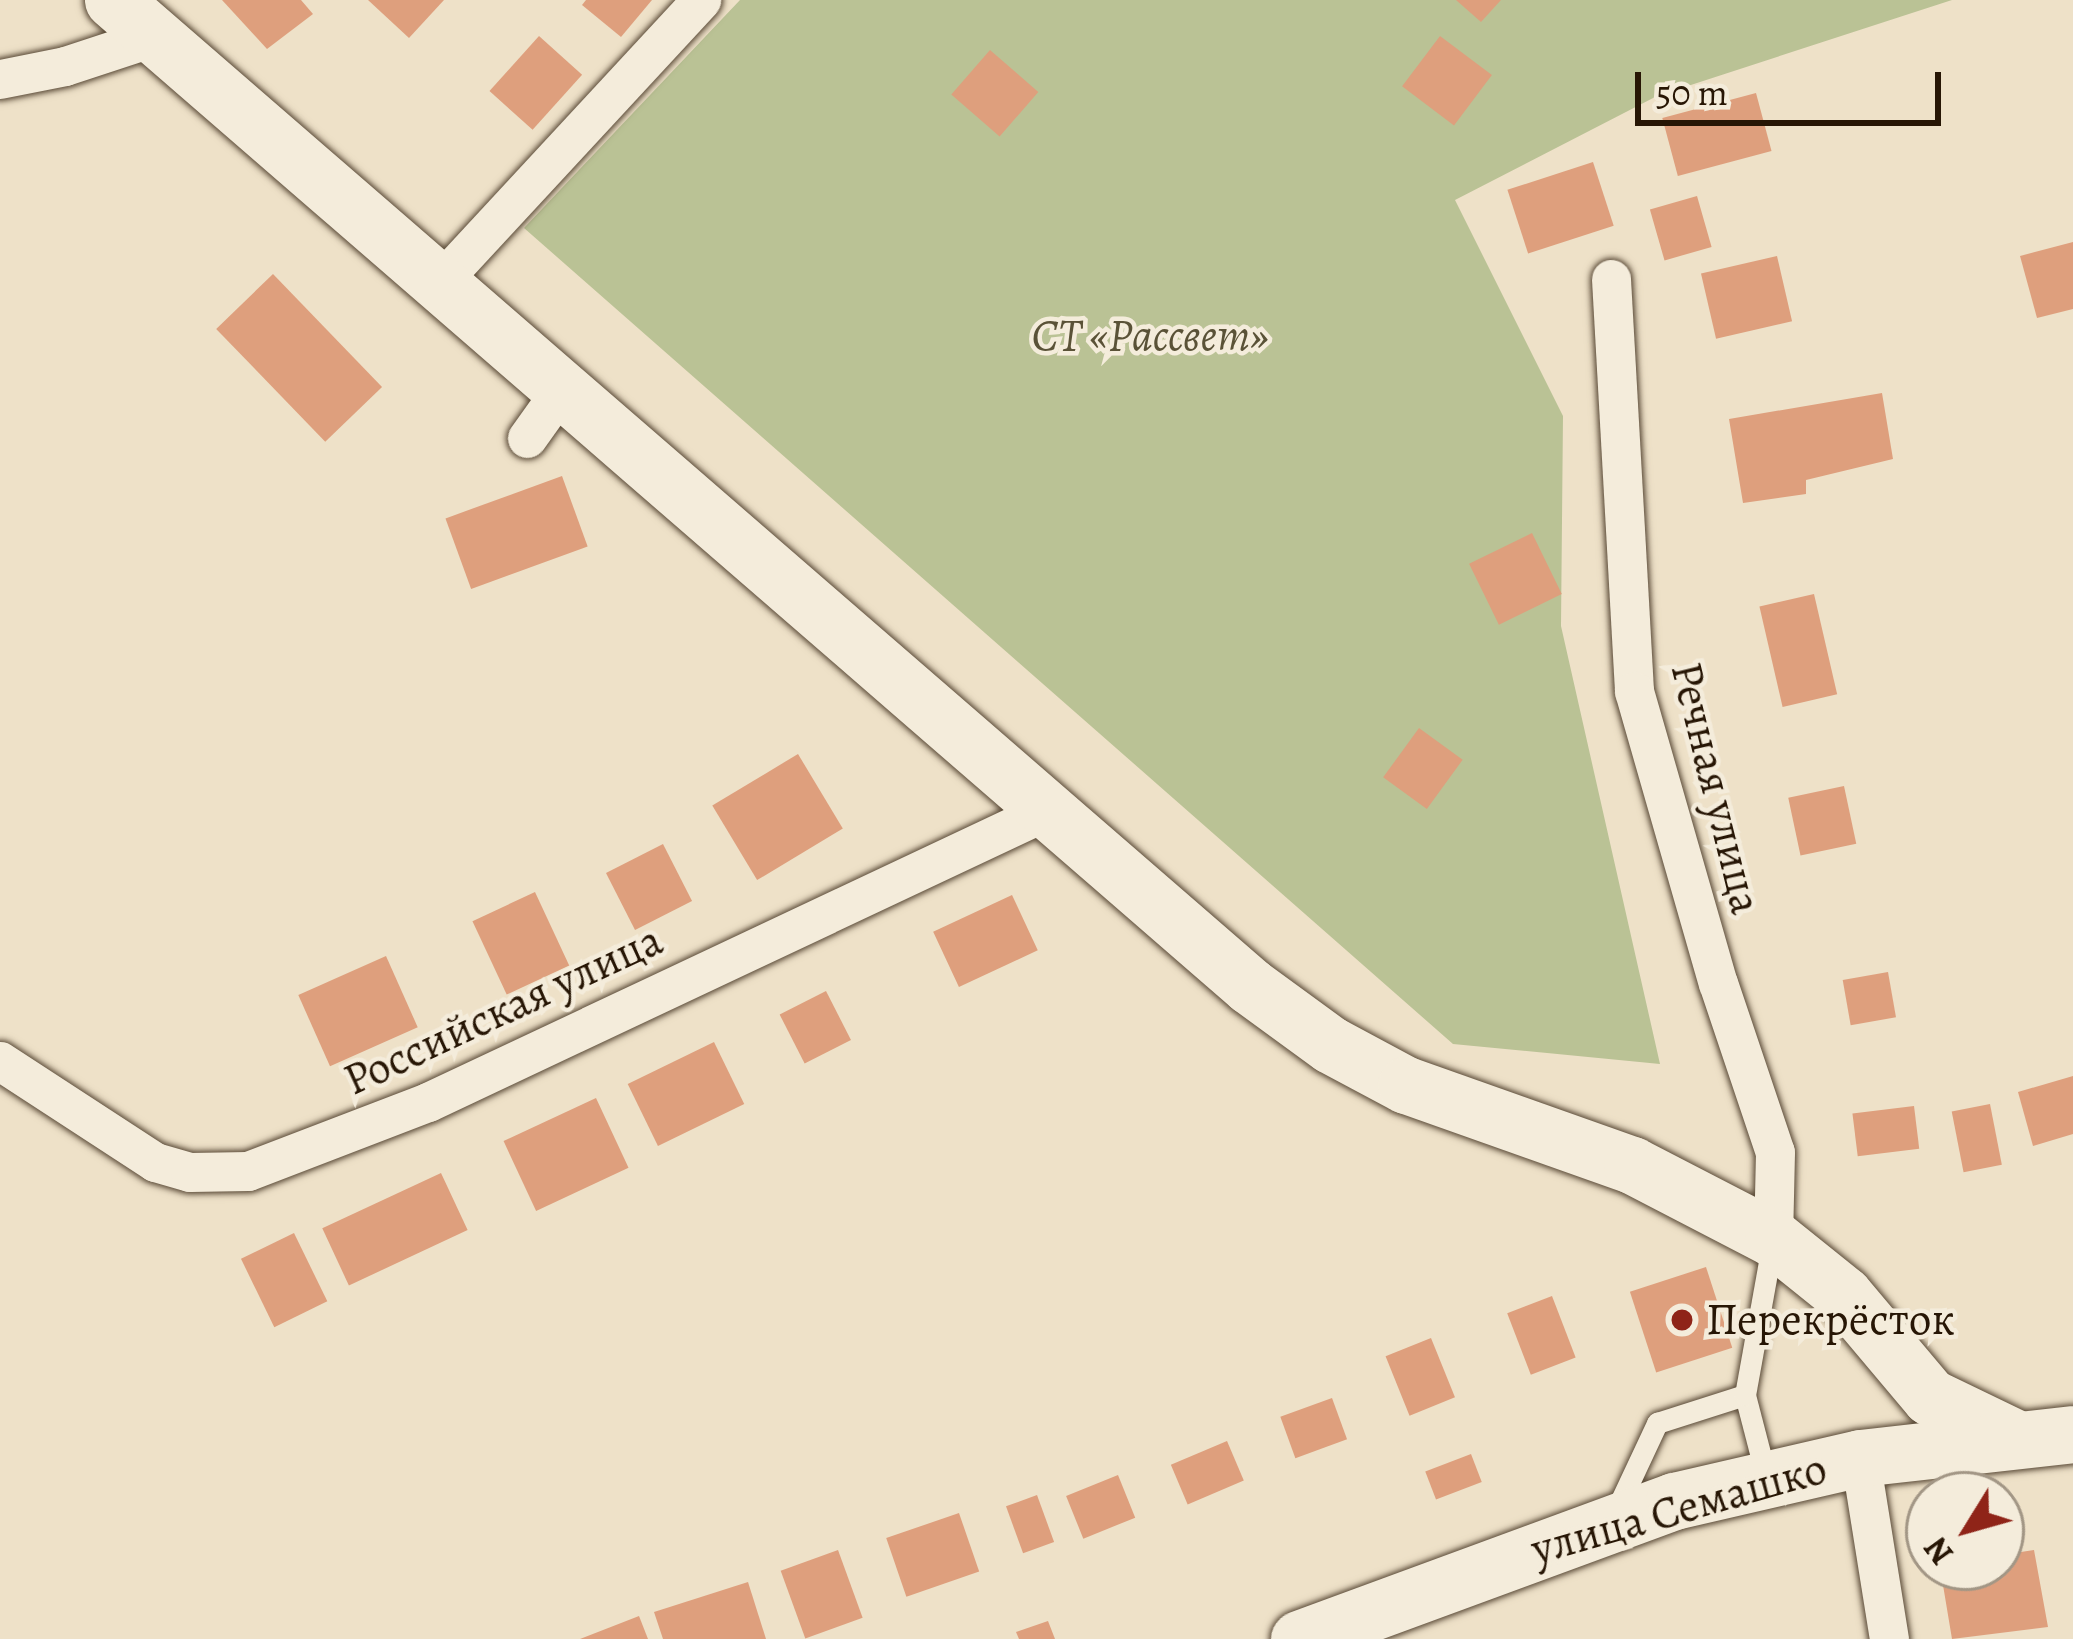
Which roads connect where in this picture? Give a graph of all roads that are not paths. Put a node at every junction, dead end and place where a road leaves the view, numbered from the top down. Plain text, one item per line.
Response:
1 (701, 0) edge
2 (134, 18) edge
3 (0, 80) edge
4 (1612, 279) dead end
5 (439, 283) junction
6 (562, 389) junction
7 (527, 438) dead end
8 (1048, 810) junction
9 (0, 1061) edge
10 (1773, 1238) junction
11 (1902, 1365) junction
12 (1745, 1395) junction
13 (2073, 1434) edge
14 (2012, 1437) junction
15 (1860, 1458) junction
16 (1767, 1479) junction
17 (1610, 1523) junction
18 (1299, 1639) edge
19 (1888, 1639) edge

1 - 5 street
2 - 3 street
2 - 5 street
4 - 10 street, Речная улица
5 - 6 street
6 - 7 street
6 - 8 street
8 - 9 street, Российская улица
8 - 10 street
10 - 11 street
10 - 12 lane
11 - 14 street
11 - 15 street
12 - 16 lane
12 - 17 lane
13 - 14 street, улица Семашко
14 - 15 street, улица Семашко
15 - 16 street, улица Семашко
15 - 19 street
16 - 17 street, улица Семашко
17 - 18 street, улица Семашко

